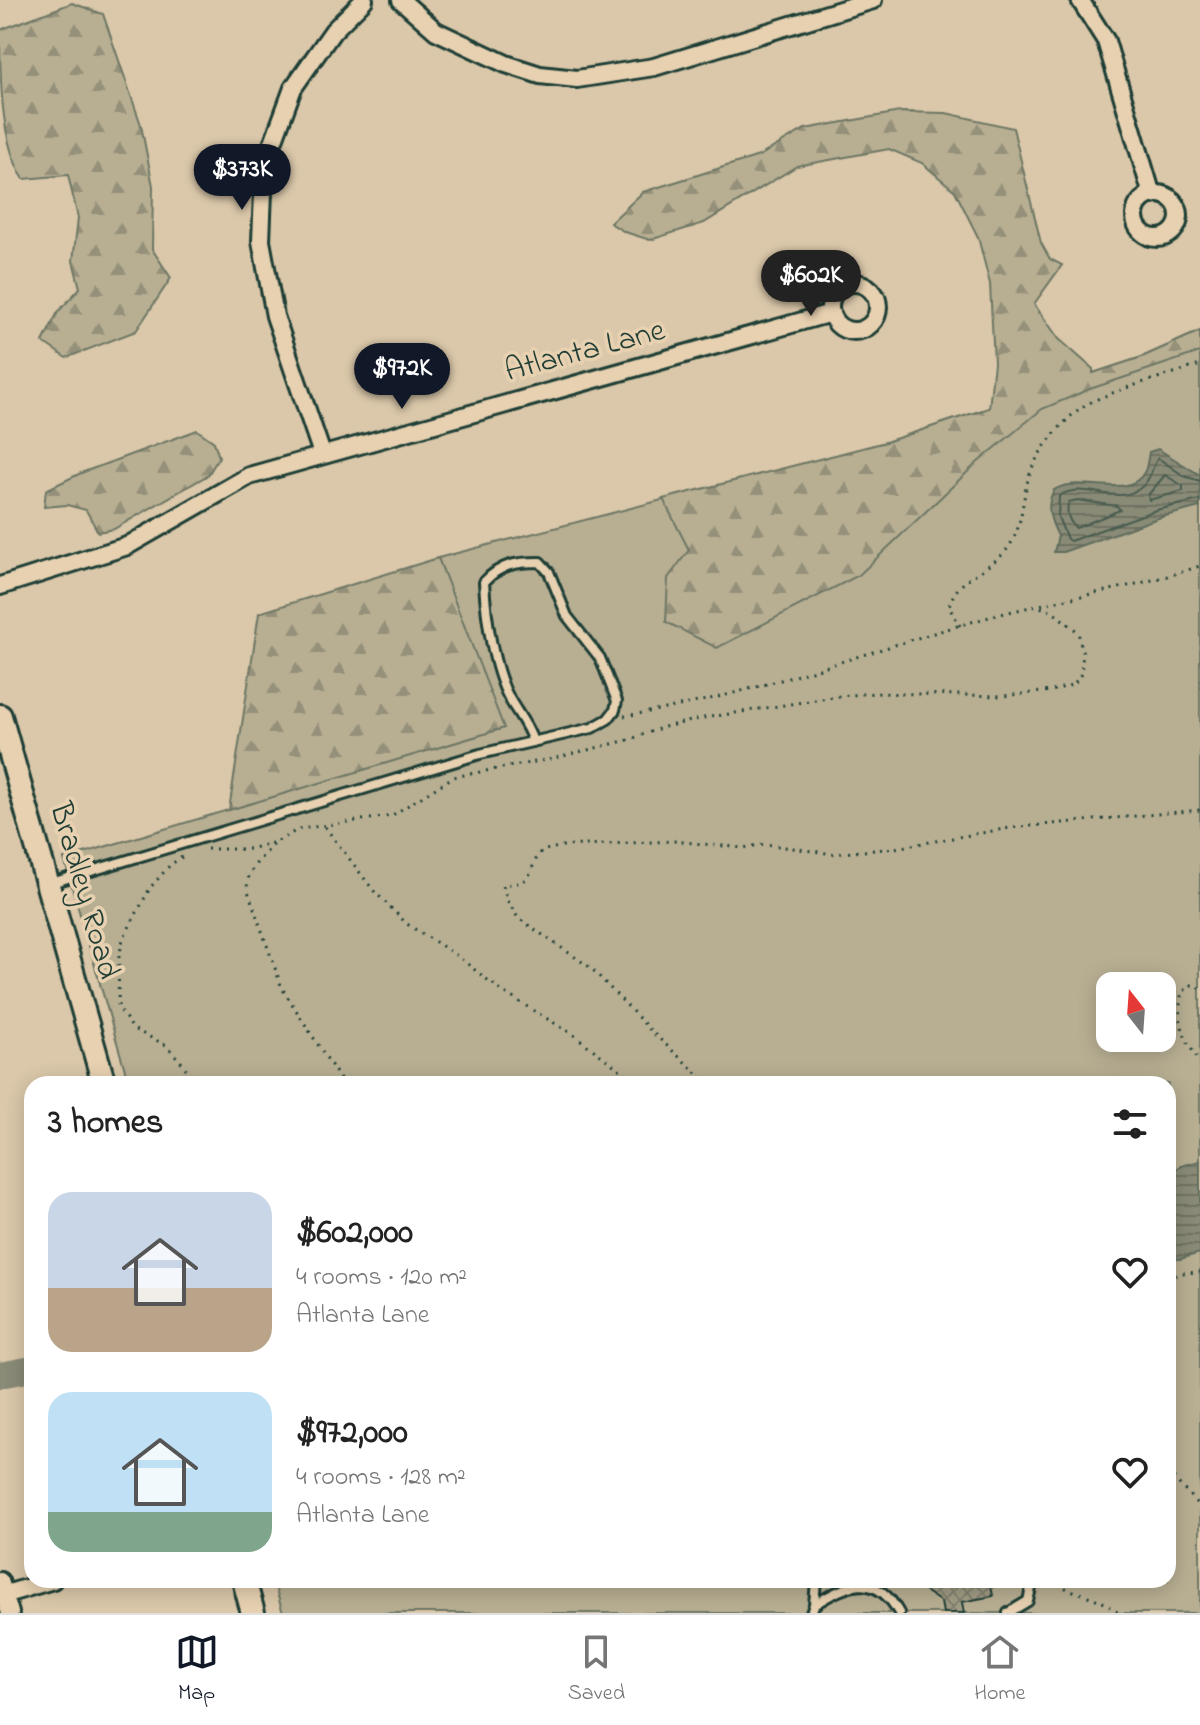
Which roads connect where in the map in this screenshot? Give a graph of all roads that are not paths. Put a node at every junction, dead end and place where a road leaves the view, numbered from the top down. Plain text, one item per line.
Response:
1 (364, 0) edge
2 (401, 0) edge
3 (873, 0) edge
4 (1080, 0) edge
5 (841, 4) edge
6 (1152, 195) dead end
7 (831, 313) dead end
8 (322, 454) junction
9 (0, 586) edge
10 (2, 727) edge
11 (533, 742) junction
12 (47, 884) junction
13 (102, 1076) edge
14 (24, 1585) edge
15 (3, 1588) edge
16 (246, 1588) edge
17 (815, 1588) edge
18 (842, 1588) edge
19 (874, 1588) edge
20 (1031, 1588) edge
21 (812, 1609) edge
22 (1012, 1612) edge
23 (10, 1613) edge
24 (253, 1613) edge
25 (899, 1613) edge

1 - 8 street
2 - 5 street
3 - 5 street
4 - 6 street
7 - 8 street, Atlanta Lane
8 - 9 street, Atlanta Lane
10 - 12 street, Bradley Road
11 - 11 lane
11 - 12 lane
12 - 13 street, Bradley Road
14 - 15 street
15 - 23 street
16 - 24 street
17 - 21 lane
18 - 21 lane
19 - 25 lane
20 - 22 lane

